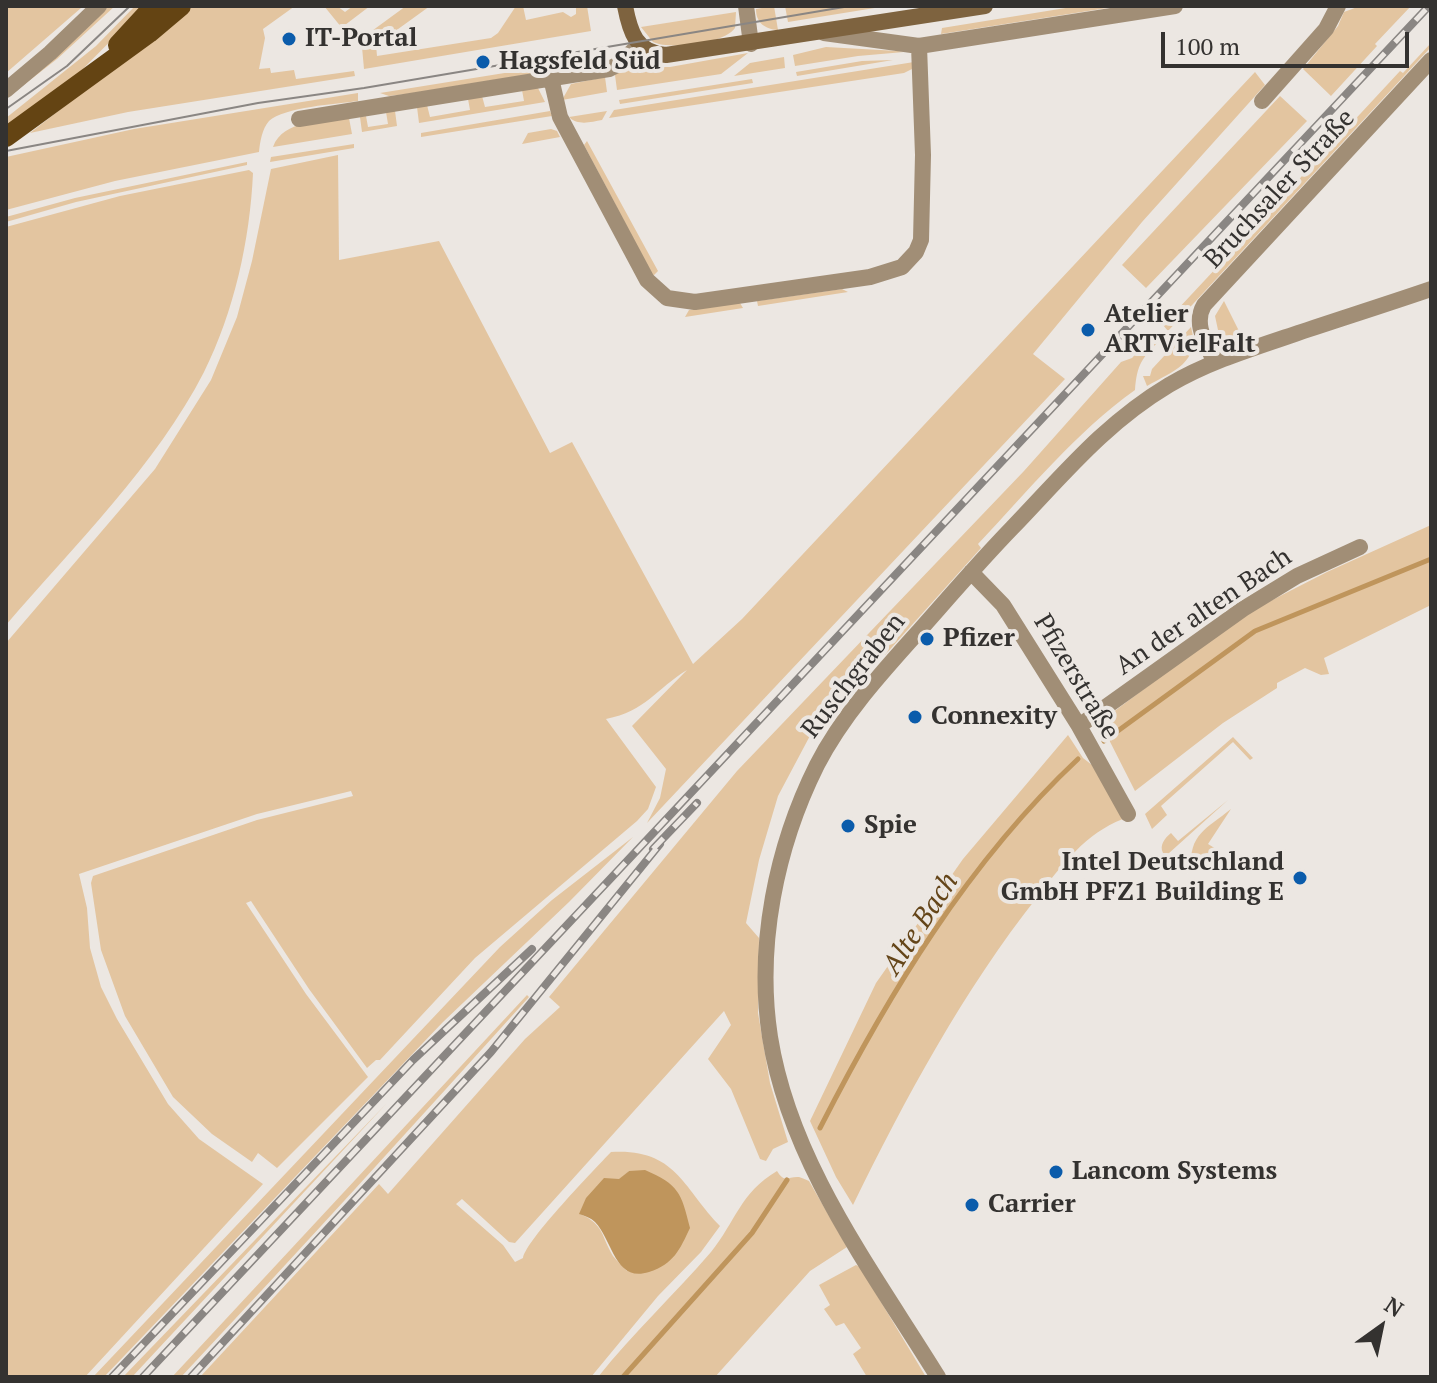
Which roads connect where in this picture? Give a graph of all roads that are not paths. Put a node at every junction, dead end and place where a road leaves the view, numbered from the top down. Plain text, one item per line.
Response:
1 (99, 6) edge
2 (154, 6) edge
3 (181, 6) edge
4 (625, 6) edge
5 (746, 6) edge
6 (985, 6) edge
7 (1175, 6) edge
8 (1338, 6) edge
9 (817, 32) junction
10 (751, 44) junction
11 (639, 45) junction
12 (919, 46) junction
13 (1431, 60) edge
14 (94, 72) junction
15 (551, 78) junction
16 (6, 90) edge
17 (1262, 101) dead end
18 (299, 119) dead end
19 (6, 137) edge
20 (1431, 289) edge
21 (1214, 361) junction
22 (1360, 547) dead end
23 (971, 572) junction
24 (1079, 726) junction
25 (1128, 814) dead end
26 (938, 1377) edge

1 - 16 street
2 - 14 main road
3 - 14 main road
4 - 11 street
5 - 10 street
6 - 9 street
7 - 12 street
8 - 17 street
9 - 10 street
9 - 12 street
10 - 11 street
11 - 15 street
12 - 15 street
13 - 21 street, Bruchsaler Straße
14 - 19 main road
15 - 18 street
20 - 21 street, Ruschgraben
21 - 23 street, Ruschgraben
22 - 24 street, An der alten Bach
23 - 24 street, Pfizerstraße
23 - 26 street, Ruschgraben
24 - 25 street, Pfizerstraße

